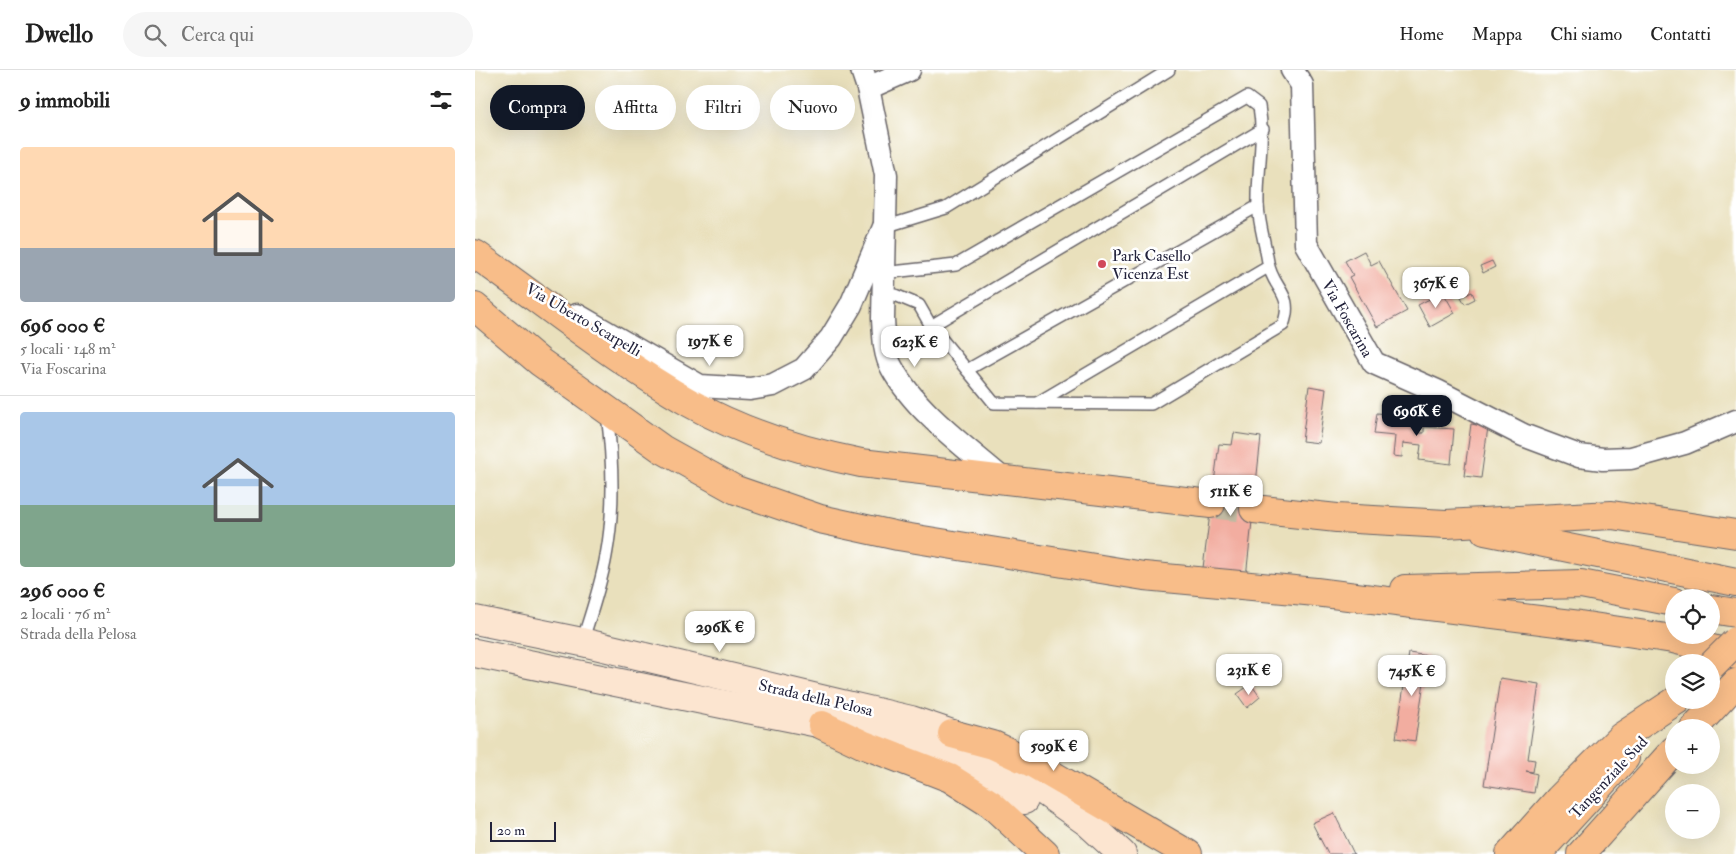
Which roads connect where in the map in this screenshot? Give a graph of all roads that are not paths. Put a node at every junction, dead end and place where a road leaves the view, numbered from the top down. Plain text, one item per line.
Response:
1 (909, 70) edge
2 (1169, 70) edge
3 (1292, 70) edge
4 (865, 79) edge
5 (1263, 129) junction
6 (1258, 206) junction
7 (884, 227) junction
8 (484, 260) edge
9 (1268, 266) junction
10 (883, 284) junction
11 (475, 307) edge
12 (475, 326) edge
13 (931, 326) junction
14 (540, 362) junction
15 (967, 370) junction
16 (1037, 403) junction
17 (607, 412) junction
18 (1736, 421) edge
19 (1005, 481) junction
20 (1211, 504) tunnel mouth
21 (1253, 509) tunnel mouth
22 (1446, 524) junction
23 (1736, 534) edge
24 (1736, 582) edge
25 (1316, 592) junction
26 (1665, 600) edge
27 (1720, 611) edge
28 (1736, 614) edge
29 (475, 620) edge
30 (1736, 641) edge
31 (582, 642) junction
32 (475, 653) edge
33 (1736, 655) edge
34 (1720, 657) edge
35 (1736, 683) edge
36 (1665, 708) edge
37 (1670, 709) edge
38 (1702, 719) edge
39 (823, 725) junction
40 (952, 734) junction
41 (1665, 760) edge
42 (1045, 854) edge
43 (1094, 854) edge
44 (1121, 854) edge
45 (1187, 854) edge
46 (1510, 854) edge
47 (1537, 854) edge
48 (1581, 854) edge

1 - 4 street
2 - 7 lane
3 - 18 street, Via Foscarina
4 - 7 street, Via Uberto Scarpelli
5 - 6 lane
5 - 10 lane
5 - 13 lane
6 - 9 lane
6 - 15 lane
7 - 8 street, Via Uberto Scarpelli
7 - 10 street, Via Uberto Scarpelli
8 - 19 highway
9 - 16 lane
9 - 16 lane
10 - 13 lane
10 - 19 street, Via Uberto Scarpelli
11 - 14 highway
12 - 14 highway
13 - 15 lane
14 - 17 highway
15 - 16 lane
17 - 25 highway
17 - 31 lane
19 - 20 highway
21 - 22 highway
22 - 23 highway
22 - 24 highway
25 - 26 highway
25 - 33 highway
27 - 28 highway
29 - 31 street, Strada della Pelosa
30 - 34 highway, bridge
31 - 40 street, Strada della Pelosa
32 - 39 street, Strada della Pelosa
35 - 38 highway
36 - 46 highway
37 - 47 highway, Tangenziale Sud
39 - 42 highway
39 - 43 street, Strada della Pelosa
40 - 44 street, Strada della Pelosa
40 - 45 highway
41 - 48 highway, Tangenziale Sud

